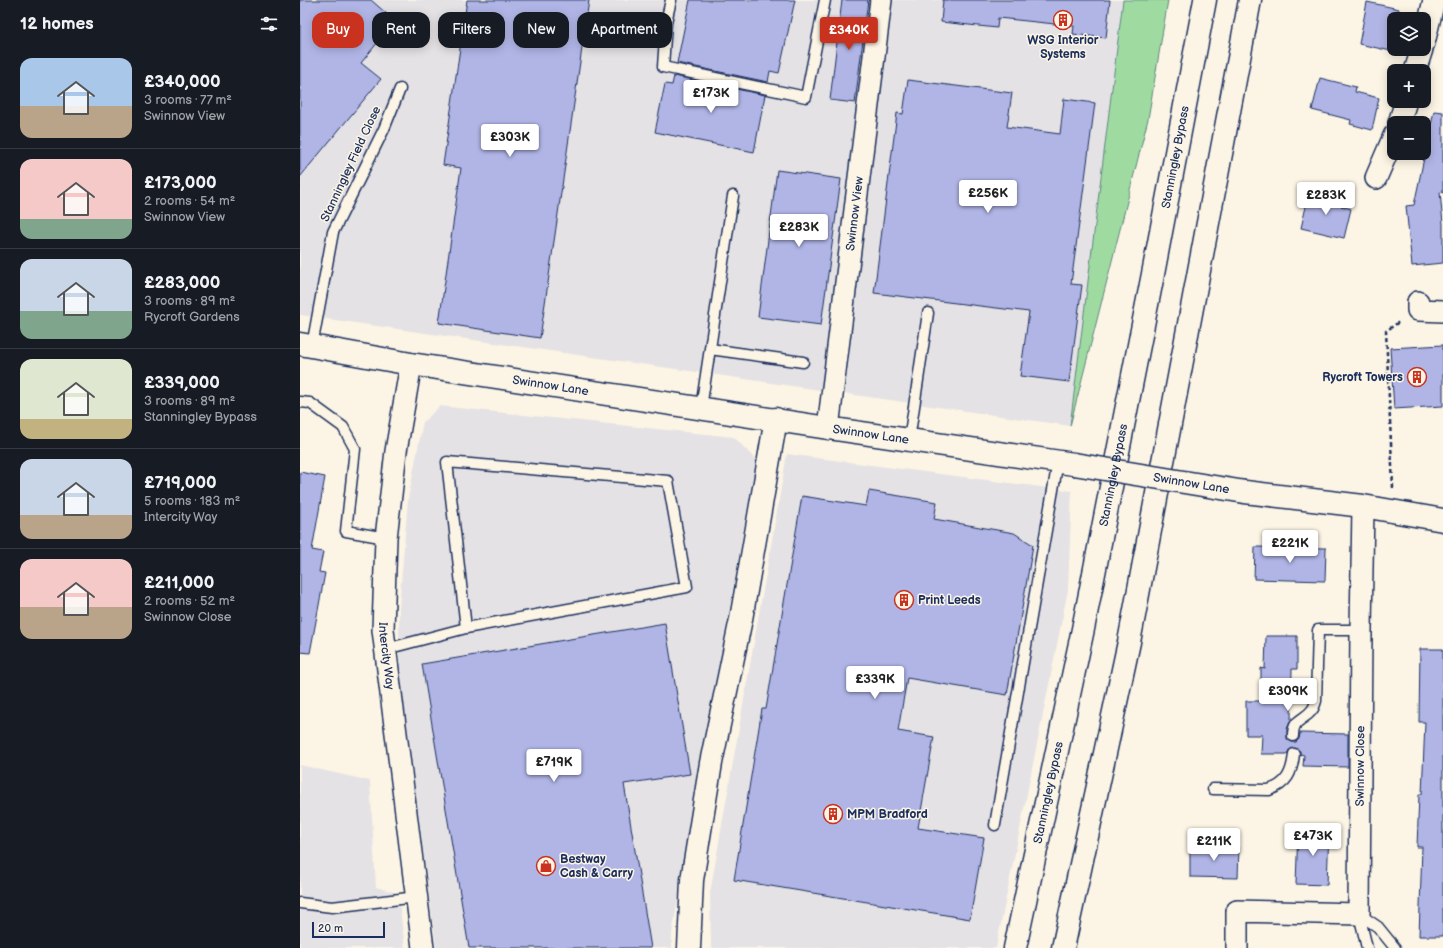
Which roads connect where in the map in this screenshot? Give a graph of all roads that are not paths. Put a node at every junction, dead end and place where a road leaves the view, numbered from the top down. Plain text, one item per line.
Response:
1 (671, 0) edge
2 (825, 0) edge
3 (881, 0) edge
4 (1205, 0) edge
5 (1250, 0) edge
6 (1434, 0) edge
7 (1431, 24) edge
8 (400, 89) dead end
9 (1387, 152) edge
10 (1376, 178) dead end
11 (733, 196) dead end
12 (1418, 306) road end
13 (1443, 311) edge
14 (928, 313) dead end
15 (306, 345) edge
16 (710, 348) junction
17 (802, 362) dead end
18 (411, 364) junction
19 (300, 402) edge
20 (701, 408) junction
21 (776, 420) junction
22 (828, 428) junction
23 (909, 440) junction
24 (1066, 463) junction
25 (1363, 506) junction
26 (1443, 520) edge
27 (386, 538) junction
28 (466, 628) junction
29 (1361, 630) junction
30 (386, 649) junction
31 (1293, 736) dead end
32 (1294, 754) dead end
33 (1213, 789) dead end
34 (995, 825) dead end
35 (417, 897) junction
36 (300, 903) edge
37 (1359, 914) junction
38 (423, 948) edge
39 (689, 948) edge
40 (1014, 948) edge
41 (1063, 948) edge
42 (1237, 948) edge
43 (1367, 948) edge
44 (1395, 948) edge

1 - 2 lane
3 - 22 street, Swinnow View
4 - 40 main road, Stanningley Bypass
5 - 41 main road
6 - 7 street
8 - 15 lane, Stanningley Field Close
9 - 10 street
11 - 16 lane
12 - 13 street
14 - 23 lane
15 - 18 main road, Swinnow Lane
16 - 17 lane
16 - 20 lane
18 - 20 main road, Swinnow Lane
18 - 27 street, Intercity Way
19 - 27 lane
20 - 21 main road, Swinnow Lane
21 - 22 main road, Swinnow Lane
21 - 39 main road
22 - 23 main road, Swinnow Lane
23 - 24 main road, Swinnow Lane
24 - 25 main road, Swinnow Lane, bridge
24 - 34 lane
25 - 26 main road, Swinnow Lane
25 - 29 street, Swinnow Close
27 - 30 street, Intercity Way
28 - 28 lane
28 - 30 lane
29 - 31 lane
29 - 37 street, Swinnow Close
30 - 35 street, Intercity Way
32 - 33 lane
35 - 36 lane
35 - 38 street, Intercity Way
37 - 42 street
37 - 43 lane
37 - 44 lane

